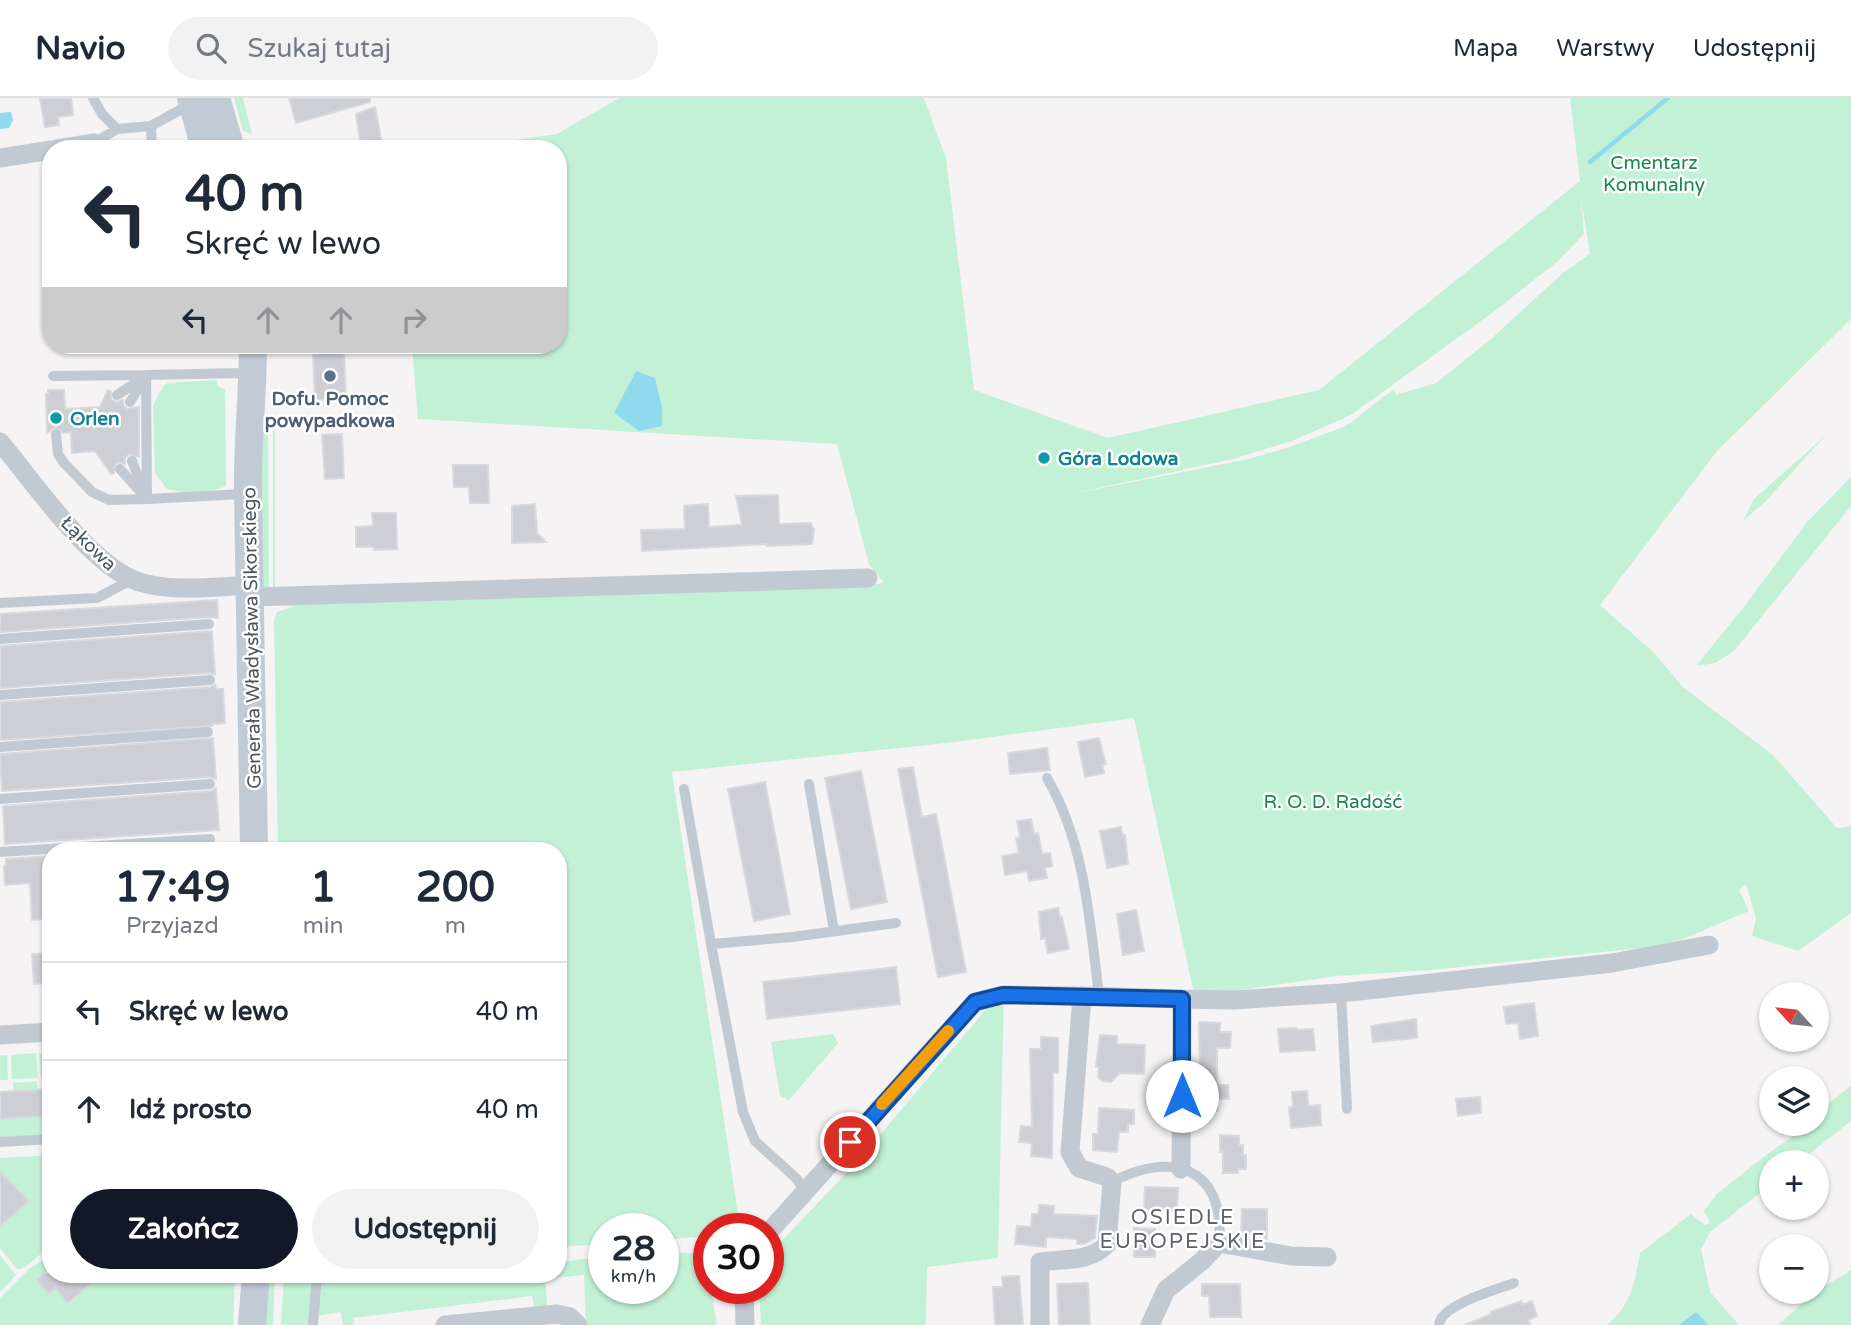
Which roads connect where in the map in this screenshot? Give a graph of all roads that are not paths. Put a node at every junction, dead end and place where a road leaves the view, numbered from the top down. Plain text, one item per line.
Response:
1 (93, 98) edge
2 (200, 100) edge
3 (151, 126) junction
4 (117, 129) junction
5 (99, 140) edge
6 (152, 140) edge
7 (204, 140) edge
8 (225, 140) edge
9 (42, 151) edge
10 (0, 158) edge
11 (242, 354) edge
12 (252, 354) edge
13 (146, 375) junction
14 (53, 376) dead end
15 (248, 378) junction
16 (117, 395) dead end
17 (130, 402) dead end
18 (56, 434) dead end
19 (0, 442) edge
20 (132, 461) dead end
21 (120, 469) dead end
22 (248, 494) junction
23 (147, 499) junction
24 (868, 578) dead end
25 (132, 579) junction
26 (251, 591) junction
27 (0, 603) edge
28 (209, 624) dead end
29 (0, 639) edge
30 (211, 680) dead end
31 (0, 695) edge
32 (208, 732) dead end
33 (0, 747) edge
34 (1047, 778) dead end
35 (210, 784) dead end
36 (809, 785) dead end
37 (684, 789) dead end
38 (0, 799) edge
39 (210, 839) dead end
40 (162, 842) edge
41 (254, 842) edge
42 (42, 849) edge
43 (0, 852) edge
44 (896, 923) dead end
45 (834, 931) junction
46 (712, 944) junction
47 (1709, 945) dead end
48 (1341, 993) junction
49 (1091, 996) junction
50 (1182, 999) junction
51 (42, 1033) edge
52 (0, 1035) edge
53 (1347, 1109) dead end
54 (42, 1140) edge
55 (0, 1142) edge
56 (1181, 1169) junction
57 (1112, 1182) junction
58 (805, 1193) junction
59 (784, 1216) edge
60 (1219, 1242) junction
61 (1327, 1257) dead end
62 (255, 1283) edge
63 (316, 1283) edge
64 (1514, 1283) dead end
65 (744, 1304) edge
66 (253, 1323) edge
67 (313, 1325) edge
68 (445, 1325) edge
69 (578, 1325) edge
70 (745, 1325) edge
71 (1040, 1325) edge
72 (1150, 1325) edge
73 (1439, 1325) edge

1 - 4 lane
2 - 3 lane
2 - 7 main road
2 - 8 main road
3 - 4 lane
3 - 6 lane
4 - 5 lane
9 - 10 street
11 - 15 main road, Generała Władysława Sikorskiego
12 - 15 main road, Generała Władysława Sikorskiego
13 - 14 lane
13 - 15 lane
13 - 16 lane
13 - 17 lane
13 - 23 lane
15 - 22 main road, Generała Władysława Sikorskiego
18 - 23 lane
19 - 25 street, Łąkowa
20 - 23 lane
21 - 23 lane
22 - 23 lane
22 - 26 main road, Generała Władysława Sikorskiego
24 - 26 street, Łąkowa
25 - 26 street, Łąkowa
25 - 27 lane
26 - 41 main road, Generała Władysława Sikorskiego
28 - 29 lane
30 - 31 lane
32 - 33 lane
34 - 49 lane
35 - 38 lane
36 - 45 lane
37 - 46 lane
39 - 40 lane
42 - 43 lane
44 - 45 lane
45 - 46 lane
46 - 58 lane
47 - 48 street
48 - 50 street
48 - 53 lane
49 - 50 street
49 - 57 street
49 - 58 street
50 - 56 street
51 - 52 street
54 - 55 lane
56 - 57 lane
56 - 60 lane
57 - 71 street
58 - 59 street
60 - 61 street
60 - 72 street
62 - 66 main road
63 - 67 lane
64 - 73 lane
65 - 70 street
68 - 69 street

